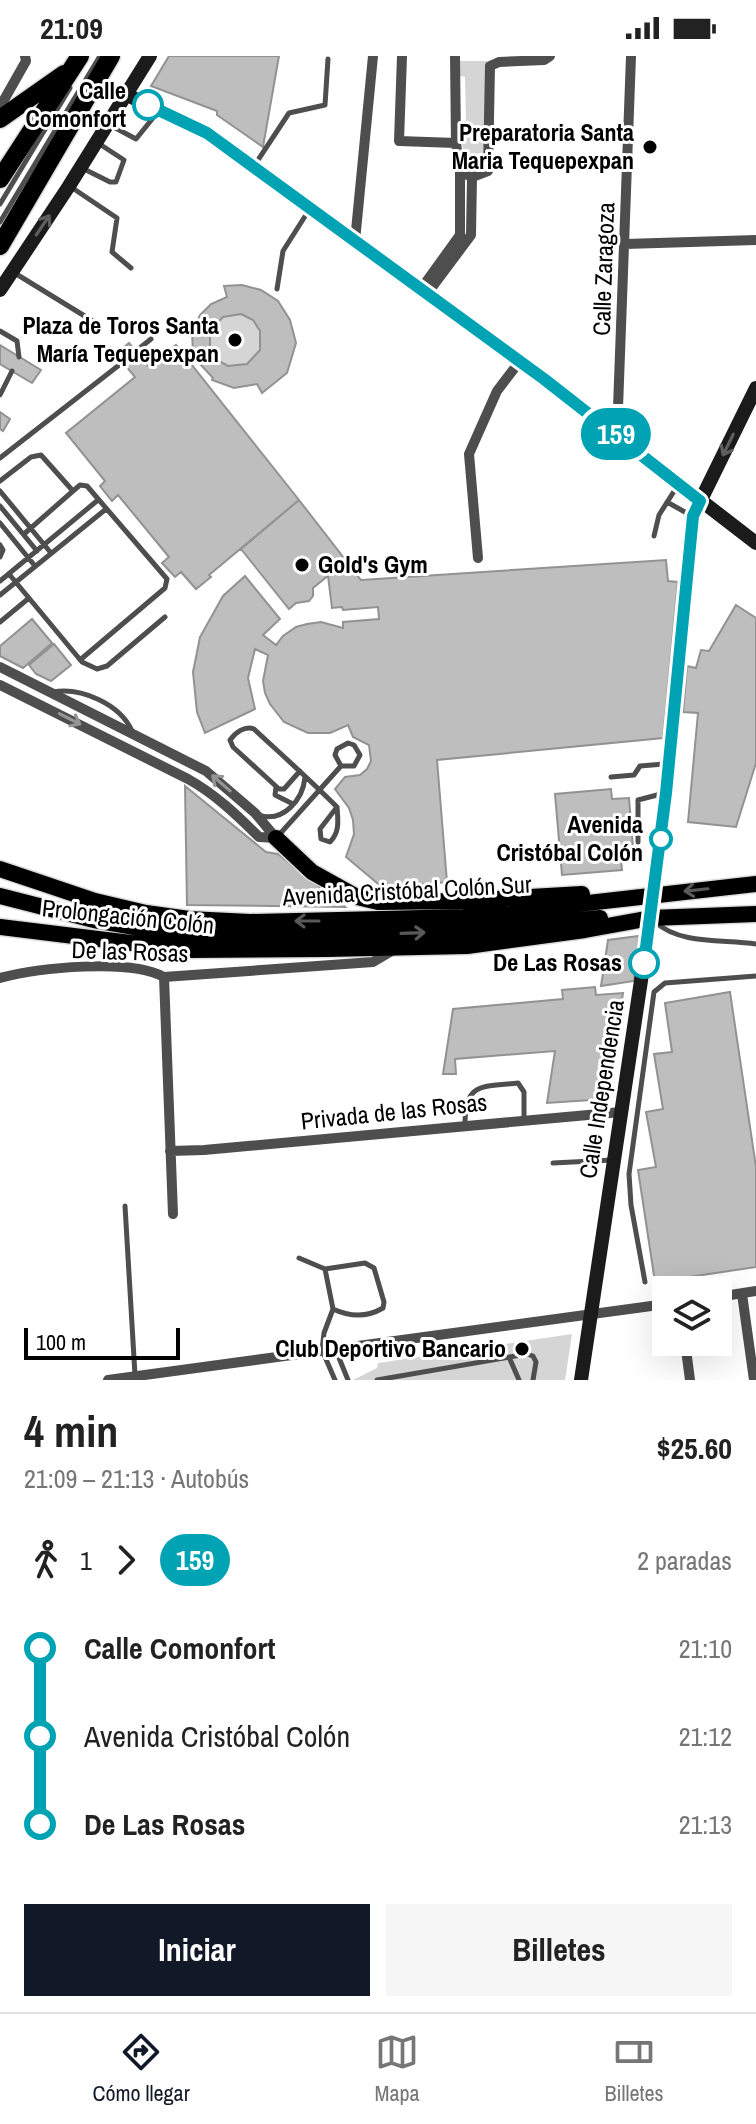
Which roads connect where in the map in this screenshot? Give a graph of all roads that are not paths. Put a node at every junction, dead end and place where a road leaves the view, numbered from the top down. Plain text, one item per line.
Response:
1 (25, 56) edge
2 (89, 56) edge
3 (100, 56) edge
4 (111, 56) edge
5 (150, 56) edge
6 (373, 56) edge
7 (402, 56) edge
8 (455, 56) edge
9 (550, 56) edge
10 (631, 56) edge
11 (328, 59) dead end
12 (498, 59) edge
13 (77, 69) edge
14 (125, 94) junction
15 (0, 107) edge
16 (159, 110) junction
17 (0, 119) edge
18 (107, 124) junction
19 (96, 142) junction
20 (456, 143) junction
21 (81, 167) junction
22 (253, 167) junction
23 (460, 170) junction
24 (472, 177) junction
25 (0, 179) edge
26 (69, 186) junction
27 (0, 204) edge
28 (310, 208) junction
29 (2, 234) edge
30 (756, 240) edge
31 (355, 241) junction
32 (625, 244) junction
33 (6, 265) edge
34 (131, 268) dead end
35 (277, 289) dead end
36 (0, 290) edge
37 (424, 292) junction
38 (96, 323) dead end
39 (0, 331) edge
40 (151, 339) dead end
41 (136, 351) dead end
42 (19, 357) dead end
43 (520, 361) junction
44 (123, 362) dead end
45 (12, 371) dead end
46 (756, 388) edge
47 (0, 395) edge
48 (617, 435) junction
49 (0, 458) edge
50 (0, 481) edge
51 (679, 484) junction
52 (0, 491) edge
53 (73, 491) junction
54 (98, 500) junction
55 (700, 501) junction
56 (667, 502) junction
57 (0, 506) edge
58 (106, 509) junction
59 (693, 516) junction
60 (0, 524) edge
61 (31, 528) junction
62 (24, 534) junction
63 (654, 536) dead end
64 (756, 543) edge
65 (44, 544) junction
66 (0, 545) edge
67 (37, 551) junction
68 (51, 553) junction
69 (0, 557) edge
70 (28, 558) junction
71 (478, 558) dead end
72 (35, 566) junction
73 (9, 574) junction
74 (0, 581) edge
75 (15, 582) junction
76 (0, 595) edge
77 (29, 598) junction
78 (165, 617) dead end
79 (0, 622) edge
80 (80, 660) junction
81 (0, 667) edge
82 (0, 685) edge
83 (669, 763) junction
84 (341, 766) junction
85 (302, 773) junction
86 (611, 777) dead end
87 (276, 787) junction
88 (320, 789) junction
89 (666, 793) junction
90 (293, 804) junction
91 (337, 807) junction
92 (255, 813) junction
93 (276, 838) junction
94 (638, 842) dead end
95 (0, 869) edge
96 (756, 884) edge
97 (654, 894) junction
98 (0, 896) edge
99 (636, 896) junction
100 (756, 914) edge
101 (644, 919) junction
102 (250, 922) joint
103 (0, 927) edge
104 (756, 944) edge
105 (399, 947) junction
106 (756, 976) edge
107 (164, 977) junction
108 (0, 978) edge
109 (621, 1112) junction
110 (524, 1119) junction
111 (465, 1124) junction
112 (170, 1151) junction
113 (613, 1159) junction
114 (553, 1163) dead end
115 (125, 1206) dead end
116 (173, 1214) dead end
117 (299, 1258) dead end
118 (325, 1269) junction
119 (645, 1282) dead end
120 (756, 1291) edge
121 (742, 1294) junction
122 (732, 1295) edge
123 (652, 1306) edge
124 (333, 1309) junction
125 (591, 1314) junction
126 (335, 1348) junction
127 (322, 1350) junction
128 (687, 1356) edge
129 (509, 1357) junction
130 (127, 1378) edge
131 (108, 1380) edge
132 (335, 1380) edge
133 (348, 1380) edge
134 (377, 1380) edge
135 (519, 1380) edge
136 (533, 1380) edge
137 (581, 1380) edge
138 (690, 1380) edge
139 (754, 1380) edge

1 - 15 street
2 - 13 lane
3 - 29 lane
4 - 29 highway
5 - 14 street
6 - 31 street
7 - 20 street
8 - 20 street
9 - 12 street
10 - 32 street, Calle Zaragoza
11 - 22 lane
12 - 24 street
13 - 17 highway
13 - 25 highway
13 - 27 lane
14 - 16 street
14 - 18 street
16 - 18 lane
16 - 22 street
18 - 19 street
19 - 21 street
19 - 21 lane
20 - 23 street
21 - 26 street
22 - 28 street
23 - 24 street
23 - 37 street
24 - 37 street
33 -> 26 street
26 - 34 lane
28 - 31 street
28 - 35 lane
29 - 33 highway
30 - 32 street
31 - 37 street
32 - 48 street, Calle Zaragoza
33 - 36 street
33 - 38 lane
37 - 43 street
39 - 42 lane
40 - 41 lane
43 - 48 street
43 - 71 street
44 - 49 lane
45 - 47 lane
46 -> 55 street, Calle Independencia
48 - 51 street
50 - 53 lane
51 - 55 street
51 - 56 lane
52 - 61 lane
53 - 54 lane
53 - 61 lane
54 - 58 lane
54 - 65 lane
55 - 59 street, Calle Independencia
55 - 64 street
56 - 59 lane
56 - 63 lane
57 - 62 lane
58 - 68 lane
58 - 80 lane
59 - 83 street, Calle Independencia
60 - 70 lane
61 - 62 lane
61 - 65 lane
62 - 67 lane
65 - 67 lane
65 - 68 lane
66 - 69 lane
67 - 70 lane
68 - 72 lane
70 - 72 lane
70 - 73 lane
72 - 75 lane
73 - 74 lane
73 - 75 lane
75 - 76 lane
75 - 77 lane
77 - 79 lane
77 - 80 lane
78 - 80 lane
92 -> 81 street
82 -> 93 street
83 - 86 lane
83 - 89 street, Calle Independencia
84 - 84 lane
84 - 88 lane
85 - 87 lane
85 - 87 lane
85 - 88 lane
85 - 90 lane
87 - 90 lane
88 - 91 lane
88 - 93 lane
89 - 94 lane
89 - 97 street, Calle Independencia
90 - 92 lane
91 - 91 lane
92 - 93 street
93 - 99 main road
95 - 102 main road, Prolongación Colón
96 -> 97 main road, Avenida Cristóbal Colón Sur
97 - 99 main road, Avenida Cristóbal Colón Sur
97 - 101 street, Calle Independencia
98 -> 101 main road
99 -> 102 main road, Avenida Cristóbal Colón Sur
100 - 101 main road
101 - 104 lane
101 - 105 main road
101 - 109 street, Calle Independencia
103 - 105 main road, Prolongación Colón
105 - 107 street, De las Rosas
106 - 119 lane
107 - 108 street, De las Rosas
107 - 112 street
109 - 110 street, Privada de las Rosas
109 - 113 street, Calle Independencia
110 - 111 street, Privada de las Rosas
110 - 111 lane
111 - 112 street, Privada de las Rosas
112 - 116 street
113 - 114 lane
113 - 125 street, Calle Independencia
115 - 130 lane
117 - 118 lane
118 - 124 lane
118 - 124 lane
120 - 121 street
121 - 122 street
121 - 139 street
123 - 125 street
124 - 127 lane
125 - 126 street
125 - 137 street, Calle Independencia
126 - 127 street
126 - 133 lane
127 - 130 street
127 - 132 lane
128 - 138 street
129 - 134 lane
129 - 135 lane
129 - 136 lane
130 - 131 street

